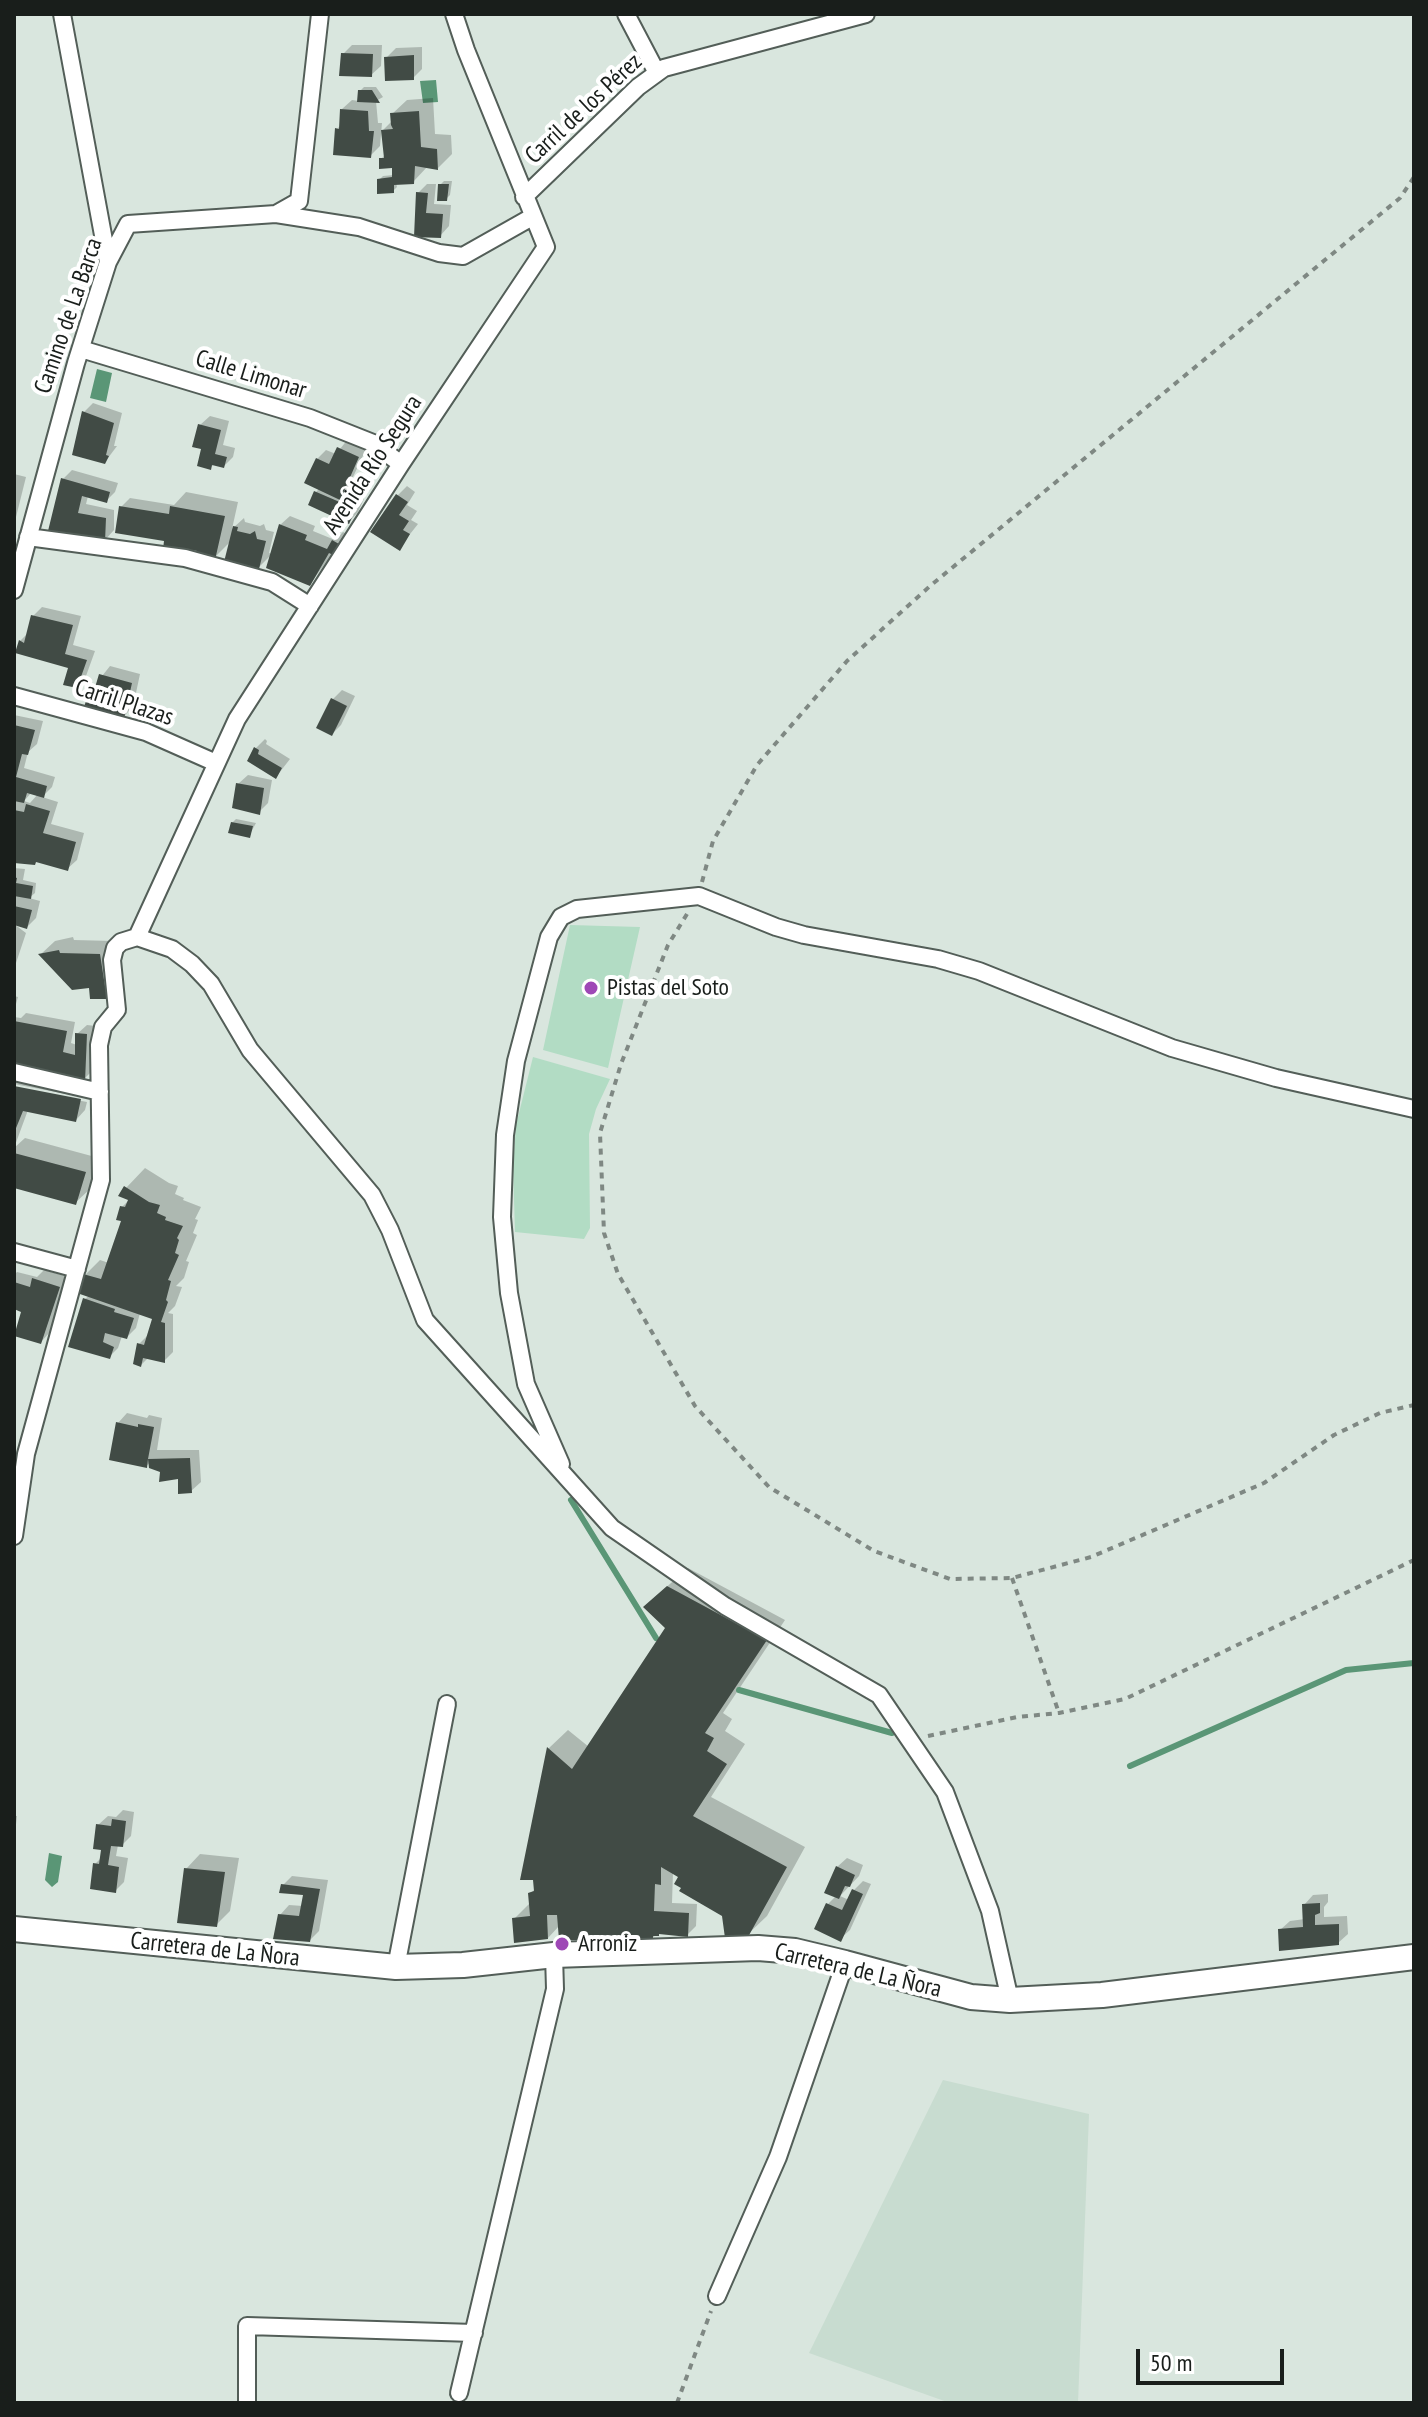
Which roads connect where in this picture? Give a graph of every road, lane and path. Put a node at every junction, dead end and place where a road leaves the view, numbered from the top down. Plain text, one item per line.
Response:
1 (62, 14) edge
2 (320, 14) edge
3 (454, 14) edge
4 (627, 14) edge
5 (866, 14) edge
6 (657, 73) junction
7 (1414, 177) edge
8 (524, 197) junction
9 (276, 214) junction
10 (532, 217) junction
11 (108, 262) junction
12 (81, 349) junction
13 (401, 464) junction
14 (28, 537) junction
15 (14, 590) edge
16 (310, 606) junction
17 (14, 696) edge
18 (216, 763) junction
19 (699, 896) junction
20 (137, 937) junction
21 (14, 1072) edge
22 (100, 1092) junction
23 (1414, 1109) edge
24 (14, 1252) edge
25 (77, 1269) junction
26 (1414, 1405) edge
27 (20, 1453) edge
28 (567, 1478) junction
29 (14, 1536) edge
30 (1414, 1560) edge
31 (1012, 1578) junction
32 (447, 1704) dead end
33 (1059, 1713) junction
34 (910, 1740) junction
35 (14, 1929) edge
36 (554, 1955) junction
37 (1414, 1957) edge
38 (845, 1963) junction
39 (396, 1967) junction
40 (1010, 2000) junction
41 (717, 2296) joint
42 (474, 2333) junction
43 (459, 2393) dead end
44 (247, 2403) edge
45 (677, 2403) edge

1 - 11 street
2 - 9 street
3 - 8 street, Avenida Río Segura
4 - 6 street
5 - 6 street, Carril de los Pérez
6 - 8 street, Carril de los Pérez
7 - 19 path
8 - 10 street, Avenida Río Segura
9 - 10 street
9 - 11 street, Camino de La Barca
10 - 13 street, Avenida Río Segura
11 - 12 street, Camino de La Barca
12 - 13 street, Calle Limonar
12 - 14 street, Camino de La Barca
13 - 16 street, Avenida Río Segura
14 - 15 street, Camino de La Barca
14 - 16 street
16 - 18 street, Avenida Río Segura
17 - 18 street, Carril Plazas
18 - 20 street, Avenida Río Segura
19 - 23 street
19 - 28 street
19 - 31 path
20 - 22 street, Avenida Río Segura
20 - 28 street
21 - 22 street
22 - 25 street, Avenida Río Segura
24 - 25 street
25 - 27 street, Avenida Río Segura
26 - 31 path
27 - 29 street, Avenida Río Segura
28 - 34 street
30 - 33 path
31 - 33 path
32 - 39 street
33 - 34 path
34 - 40 street
35 - 39 main road, Carretera de La Ñora
36 - 38 main road, Carretera de La Ñora
36 - 39 main road, Carretera de La Ñora
36 - 42 street
37 - 40 main road, Carretera de La Ñora
38 - 40 main road, Carretera de La Ñora
38 - 41 street
41 - 45 path
42 - 43 street
42 - 44 street

